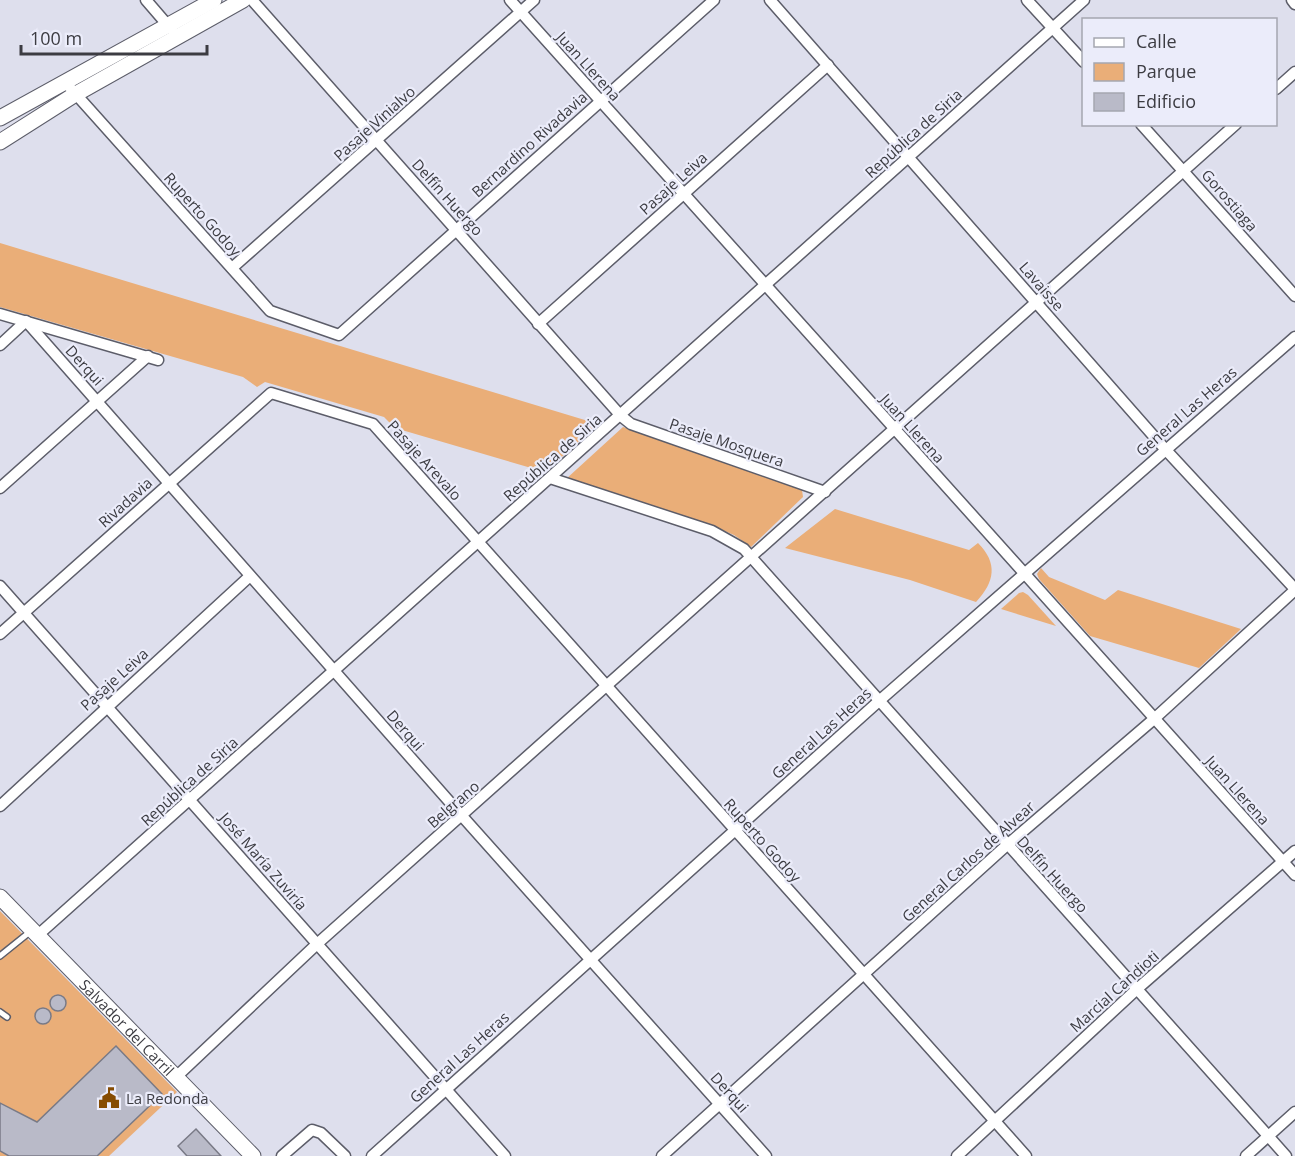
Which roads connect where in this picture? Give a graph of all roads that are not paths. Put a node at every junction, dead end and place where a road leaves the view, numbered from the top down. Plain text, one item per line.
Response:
1 (146, 0) edge
2 (214, 0) edge
3 (243, 0) edge
4 (252, 0) edge
5 (510, 0) edge
6 (534, 0) edge
7 (714, 0) edge
8 (770, 0) edge
9 (1027, 0) edge
10 (1084, 0) edge
11 (1292, 0) edge
12 (1295, 4) edge
13 (521, 12) junction
14 (1052, 28) junction
15 (173, 31) junction
16 (1082, 61) edge
17 (828, 66) junction
18 (1295, 72) edge
19 (65, 82) junction
20 (1277, 87) edge
21 (75, 95) junction
22 (600, 101) junction
23 (0, 118) edge
24 (1144, 126) edge
25 (1234, 126) edge
26 (377, 140) junction
27 (0, 141) edge
28 (909, 157) junction
29 (1184, 171) junction
30 (683, 193) junction
31 (457, 229) junction
32 (232, 268) junction
33 (766, 285) junction
34 (1295, 296) edge
35 (1037, 304) junction
36 (0, 314) edge
37 (26, 321) junction
38 (538, 324) junction
39 (339, 335) joint
40 (1295, 337) edge
41 (0, 345) edge
42 (271, 393) joint
43 (97, 402) junction
44 (621, 416) junction
45 (895, 431) junction
46 (1166, 449) junction
47 (550, 478) junction
48 (169, 483) junction
49 (0, 488) edge
50 (825, 492) junction
51 (478, 542) junction
52 (752, 556) junction
53 (1024, 573) junction
54 (250, 576) junction
55 (0, 586) edge
56 (1295, 590) edge
57 (23, 613) junction
58 (0, 634) edge
59 (334, 671) junction
60 (607, 687) junction
61 (879, 701) junction
62 (106, 706) junction
63 (1154, 719) junction
64 (190, 800) junction
65 (0, 806) edge
66 (462, 816) junction
67 (735, 831) junction
68 (1007, 845) junction
69 (1295, 851) edge
70 (1283, 862) junction
71 (1295, 875) edge
72 (0, 897) edge
73 (35, 932) junction
74 (317, 944) junction
75 (0, 956) edge
76 (590, 961) junction
77 (863, 975) junction
78 (1137, 989) junction
79 (0, 1012) edge
80 (7, 1017) dead end
81 (176, 1077) junction
82 (446, 1089) junction
83 (720, 1103) junction
84 (1295, 1112) edge
85 (995, 1121) junction
86 (1269, 1136) junction
87 (253, 1156) edge
88 (282, 1156) edge
89 (345, 1156) edge
90 (372, 1156) edge
91 (505, 1156) edge
92 (662, 1156) edge
93 (766, 1156) edge
94 (957, 1156) edge
95 (1026, 1156) edge
96 (1246, 1156) edge
97 (1286, 1156) edge

1 - 15 street
2 - 15 main road
3 - 15 main road
4 - 26 street, Delfín Huergo
5 - 13 street, Juan Llerena
6 - 13 street, Pasaje Vinialvo
7 - 22 street, Bernardino Rivadavia
8 - 17 street, Lavaisse
9 - 14 street
10 - 14 street, República de Siria
11 - 12 street
13 - 22 street, Juan Llerena
13 - 26 street, Pasaje Vinialvo
14 - 16 street
14 - 28 street, República de Siria
15 - 19 main road
15 - 21 main road
17 - 28 street, Lavaisse
17 - 30 street, Pasaje Leiva
18 - 20 street
19 - 21 street, Ruperto Godoy
19 - 23 main road
21 - 27 main road
21 - 32 street, Ruperto Godoy
22 - 30 street, Juan Llerena
22 - 31 street, Bernardino Rivadavia
24 - 29 street, Gorostiaga
25 - 29 street, Belgrano
26 - 31 street, Delfín Huergo
26 - 32 street, Pasaje Vinialvo
28 - 33 street, República de Siria
28 - 35 street, Lavaisse
29 - 34 street, Gorostiaga
29 - 35 street, Belgrano
30 - 33 street, Juan Llerena
30 - 38 street, Pasaje Leiva
31 - 38 street, Delfín Huergo
31 - 39 street, Bernardino Rivadavia
32 - 39 street, Ruperto Godoy
33 - 44 street, República de Siria
33 - 45 street, Juan Llerena
35 - 45 street, Belgrano
35 - 46 street, Lavaisse
36 - 37 street
37 - 41 street
37 - 43 street, Derqui
37 - 43 street
38 - 44 street, Delfín Huergo
40 - 46 street, General Las Heras
42 - 48 street, Rivadavia
42 - 51 street, Pasaje Arevalo
43 - 48 street, Derqui
43 - 49 street
44 - 47 street, República de Siria
44 - 50 street, Pasaje Mosquera
45 - 50 street, Belgrano
45 - 53 street, Juan Llerena
46 - 53 street, General Las Heras
46 - 56 street, Lavaisse
47 - 51 street, República de Siria
47 - 52 street
48 - 54 street, Derqui
48 - 57 street, Rivadavia
50 - 52 street, Belgrano
51 - 59 street, República de Siria
51 - 60 street, Ruperto Godoy
52 - 60 street, Belgrano
52 - 61 street, Delfín Huergo
53 - 61 street, General Las Heras
53 - 63 street, Juan Llerena
54 - 59 street, Derqui
54 - 62 street, Pasaje Leiva
55 - 57 street, José María Zuviría
56 - 63 street, General Carlos de Alvear
57 - 58 street, Rivadavia
57 - 62 street, José María Zuviría
59 - 64 street, República de Siria
59 - 66 street, Derqui
60 - 66 street, Belgrano
60 - 67 street, Ruperto Godoy
61 - 67 street, General Las Heras
61 - 68 street, Delfín Huergo
62 - 64 street, José María Zuviría
62 - 65 street, Pasaje Leiva
63 - 68 street, General Carlos de Alvear
63 - 70 street, Juan Llerena
64 - 73 street, República de Siria
64 - 74 street, José María Zuviría
66 - 74 street, Belgrano
66 - 76 street, Derqui
67 - 76 street, General Las Heras
67 - 77 street, Ruperto Godoy
68 - 77 street, General Carlos de Alvear
68 - 78 street, Delfín Huergo
69 - 70 street, Marcial Candioti
70 - 71 street, Juan Llerena
70 - 78 street, Marcial Candioti
72 - 73 main road, Salvador del Carril
73 - 75 lane
73 - 81 main road, Salvador del Carril
74 - 81 street, Belgrano
74 - 82 street, José María Zuviría
76 - 82 street, General Las Heras
76 - 83 street, Derqui
77 - 83 street, General Carlos de Alvear
77 - 85 street, Ruperto Godoy
78 - 85 street, Marcial Candioti
78 - 86 street, Delfín Huergo
79 - 80 lane
81 - 87 main road, Salvador del Carril
82 - 90 street, General Las Heras
82 - 91 street, José María Zuviría
83 - 92 street, General Carlos de Alvear
83 - 93 street, Derqui
84 - 86 street
85 - 94 street, Marcial Candioti
85 - 95 street, Ruperto Godoy
86 - 96 street
86 - 97 street, Delfín Huergo
88 - 89 street

